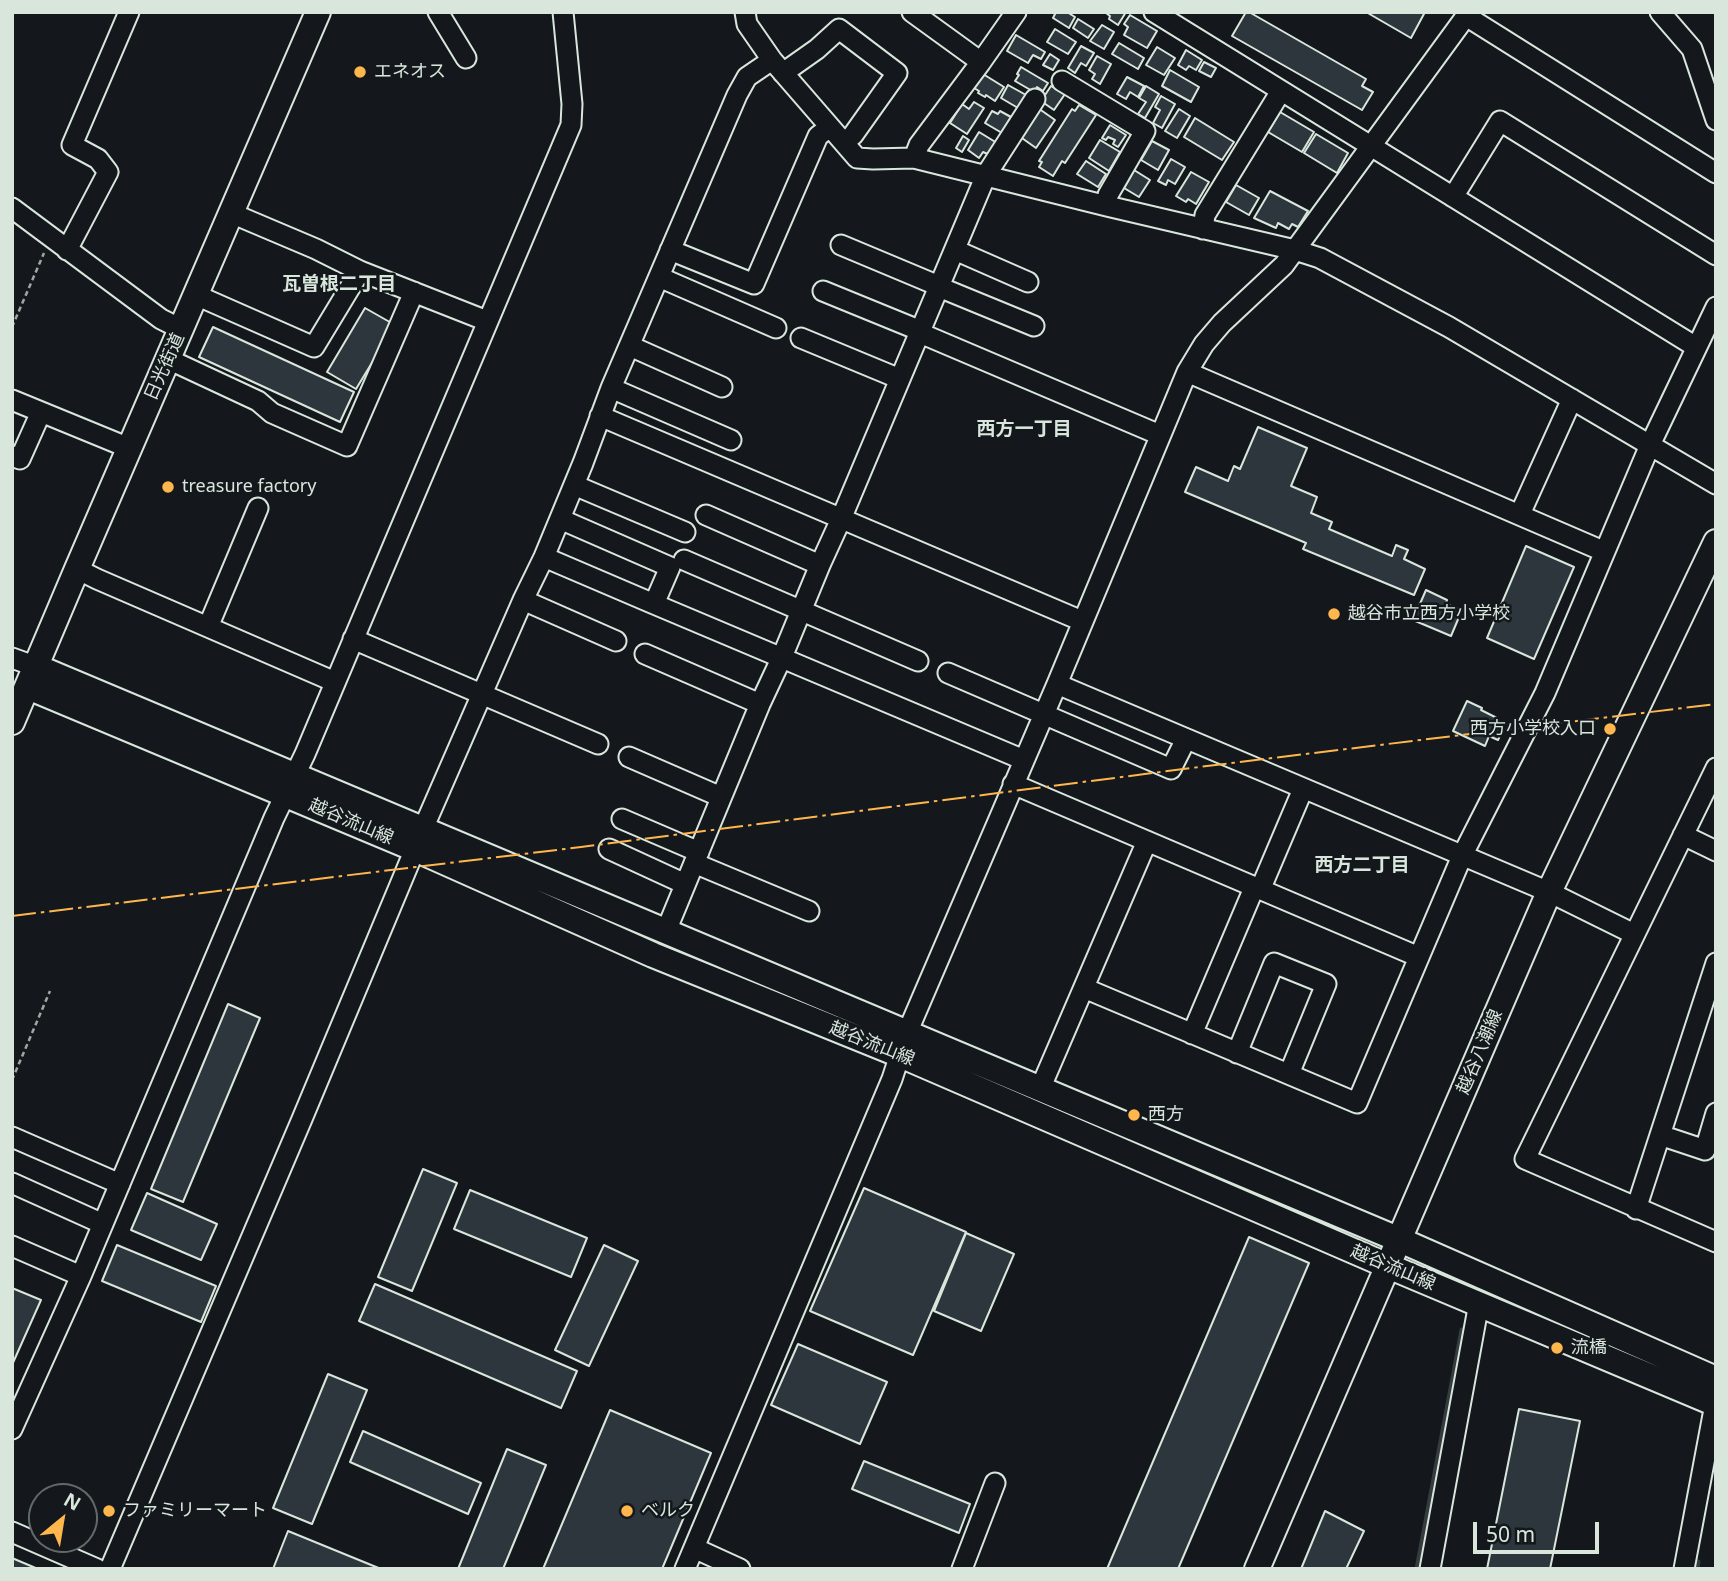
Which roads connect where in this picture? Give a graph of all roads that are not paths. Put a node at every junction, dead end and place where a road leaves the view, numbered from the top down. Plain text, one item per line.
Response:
1 (129, 12) edge
2 (318, 12) edge
3 (438, 12) edge
4 (562, 12) edge
5 (745, 12) edge
6 (912, 12) edge
7 (1154, 12) edge
8 (1660, 12) edge
9 (1462, 16) edge
10 (1005, 17) edge
11 (466, 58) dead end
12 (981, 62) junction
13 (777, 66) junction
14 (1062, 81) dead end
15 (1281, 91) junction
16 (1035, 99) dead end
17 (1716, 120) edge
18 (830, 127) junction
19 (844, 143) junction
20 (1370, 146) junction
21 (914, 158) junction
22 (1716, 173) edge
23 (986, 175) junction
24 (1453, 197) junction
25 (1107, 206) junction
26 (12, 208) edge
27 (231, 213) junction
28 (1203, 229) junction
29 (59, 244) junction
30 (841, 245) dead end
31 (670, 250) junction
32 (955, 250) junction
33 (1295, 250) junction
34 (1716, 255) edge
35 (359, 271) junction
36 (659, 277) junction
37 (1028, 282) dead end
38 (939, 286) junction
39 (823, 291) dead end
40 (414, 292) junction
41 (196, 295) junction
42 (1716, 307) edge
43 (487, 321) junction
44 (1034, 326) dead end
45 (776, 328) dead end
46 (181, 329) junction
47 (920, 332) junction
48 (802, 338) dead end
49 (630, 346) junction
50 (1696, 347) junction
51 (168, 359) junction
52 (1187, 372) junction
53 (900, 379) junction
54 (722, 387) dead end
55 (611, 388) junction
56 (1572, 399) junction
57 (12, 400) edge
58 (41, 412) junction
59 (600, 416) junction
60 (1160, 435) junction
61 (730, 440) dead end
62 (1650, 445) junction
63 (129, 448) junction
64 (12, 456) edge
65 (1716, 484) edge
66 (574, 485) junction
67 (258, 508) dead end
68 (1520, 514) junction
69 (706, 515) dead end
70 (560, 519) junction
71 (841, 519) junction
72 (685, 532) dead end
73 (1716, 542) edge
74 (1603, 551) junction
75 (544, 557) junction
76 (684, 560) dead end
77 (820, 565) junction
78 (77, 569) junction
79 (523, 600) junction
80 (654, 604) junction
81 (801, 611) junction
82 (1083, 621) junction
83 (208, 627) junction
84 (353, 639) junction
85 (616, 641) dead end
86 (645, 654) dead end
87 (782, 657) junction
88 (12, 658) edge
89 (918, 661) dead end
90 (948, 673) dead end
91 (32, 677) junction
92 (335, 681) junction
93 (1057, 684) junction
94 (482, 695) junction
95 (760, 704) junction
96 (1044, 715) junction
97 (12, 722) edge
98 (1186, 738) junction
99 (597, 744) dead end
100 (629, 757) dead end
101 (1024, 760) junction
102 (1716, 768) edge
103 (290, 784) junction
104 (1013, 784) junction
105 (1303, 789) junction
106 (721, 797) junction
107 (622, 819) dead end
108 (1683, 835) junction
109 (419, 839) junction
110 (1147, 841) junction
111 (609, 849) dead end
112 (1716, 851) edge
113 (1462, 856) junction
114 (696, 857) junction
115 (685, 884) junction
116 (1257, 889) junction
117 (1549, 892) junction
118 (809, 911) dead end
119 (666, 931) junction
120 (1634, 934) junction
121 (1419, 957) junction
122 (1716, 963) edge
123 (1084, 988) junction
124 (1192, 1034) junction
125 (904, 1044) junction
126 (1237, 1053) junction
127 (1289, 1074) junction
128 (1040, 1089) junction
129 (1716, 1113) edge
130 (1660, 1135) junction
131 (12, 1137) edge
132 (12, 1183) edge
133 (120, 1184) junction
134 (1636, 1209) junction
135 (103, 1224) junction
136 (1400, 1240) junction
137 (1716, 1242) edge
138 (12, 1246) edge
139 (1388, 1266) junction
140 (81, 1276) junction
141 (1479, 1303) junction
142 (1716, 1379) edge
143 (1715, 1404) edge
144 (12, 1429) edge
145 (995, 1483) dead end
146 (12, 1532) edge
147 (694, 1548) junction
148 (97, 1569) edge
149 (110, 1569) edge
150 (685, 1569) edge
151 (740, 1569) edge
152 (962, 1569) edge
153 (1257, 1569) edge
154 (1430, 1569) edge
155 (1684, 1569) edge

1 - 29 street
2 - 27 main road, 日光街道
3 - 11 street
4 - 43 street
5 - 13 street
6 - 12 street
7 - 15 street
8 - 17 street
9 - 20 street
9 - 22 street
10 - 12 street
12 - 21 street
13 - 18 street
13 - 19 street
13 - 31 street
14 - 25 street
15 - 20 street
15 - 28 street
16 - 23 street
18 - 19 street
18 - 31 street
19 - 21 street
20 - 24 street
20 - 33 street
21 - 23 street
23 - 25 street
23 - 32 street
24 - 34 street
24 - 50 street
25 - 28 street
26 - 29 street
27 - 35 street
27 - 41 main road, 日光街道
28 - 33 street
29 - 46 street
30 - 38 street
31 - 36 street
32 - 37 street
32 - 38 street
33 - 52 street
33 - 56 street
35 - 40 street
35 - 41 street
36 - 45 street
36 - 49 street
38 - 44 street
38 - 47 street
39 - 47 street
40 - 43 street
40 - 51 street
41 - 46 main road, 日光街道
42 - 50 street
43 - 84 street
46 - 51 main road, 日光街道
47 - 53 street
47 - 60 street
48 - 53 street
49 - 54 street
49 - 55 street
50 - 62 street
51 - 63 main road, 日光街道
52 - 60 street
52 - 68 street
53 - 71 street
55 - 59 street
55 - 61 street
56 - 62 street
56 - 68 street
57 - 58 street
58 - 63 street
58 - 64 street
59 - 66 street
59 - 71 street
60 - 82 street
62 - 65 street
62 - 74 street
63 - 78 main road, 日光街道
66 - 70 street
66 - 72 street
67 - 83 street
68 - 74 street
69 - 77 street
70 - 75 street
70 - 80 street
71 - 77 street
71 - 82 street
73 - 117 main road, 越谷八潮線
74 - 113 street
75 - 79 street
75 - 80 street
76 - 81 street
77 - 81 street
78 - 83 street
78 - 91 main road, 日光街道
79 - 85 street
79 - 94 street
80 - 87 street
81 - 87 street
81 - 89 street
82 - 93 street
83 - 92 street
84 - 92 street
84 - 94 street
86 - 95 street
87 - 95 street
87 - 101 street
88 - 91 street
90 - 96 street
91 - 97 main road, 日光街道
91 - 103 main road, 越谷流山線
92 - 103 street
93 - 96 street
93 - 98 street
94 - 99 street
94 - 109 street
95 - 106 street
96 - 98 street
96 - 101 street
98 - 105 street
100 - 106 street
101 - 104 street
102 - 108 street
103 - 109 main road, 越谷流山線
103 - 133 street
104 - 110 street
104 - 125 street
105 - 113 street
105 - 116 street
106 - 114 street
107 - 114 street
108 - 112 street
108 - 120 street
109 - 119 main road, 越谷流山線
109 - 125 main road, 越谷流山線
109 - 149 street
110 - 116 street
110 - 123 street
111 - 115 street
113 - 117 street
113 - 121 street
114 - 115 street
114 - 118 street
115 - 119 street
116 - 121 street
116 - 124 street
117 - 120 street
117 - 136 main road, 越谷八潮線
119 - 125 main road, 越谷流山線
120 - 134 street
121 - 127 street
122 - 130 street
123 - 124 street
123 - 128 street
124 - 126 street
125 - 128 main road, 越谷流山線
125 - 139 main road, 越谷流山線
125 - 147 street
126 - 127 street
126 - 127 street
128 - 136 main road, 越谷流山線
129 - 130 street
130 - 134 street
131 - 133 street
132 - 135 street
133 - 135 street
134 - 137 street
135 - 140 street
136 - 139 main road, 越谷八潮線
136 - 142 main road, 越谷流山線
138 - 140 street
139 - 141 main road, 越谷流山線
139 - 153 main road, 越谷八潮線
140 - 144 street
141 - 143 main road, 越谷流山線
141 - 154 street
143 - 155 street
145 - 152 street
146 - 148 street
147 - 150 street
147 - 151 street

